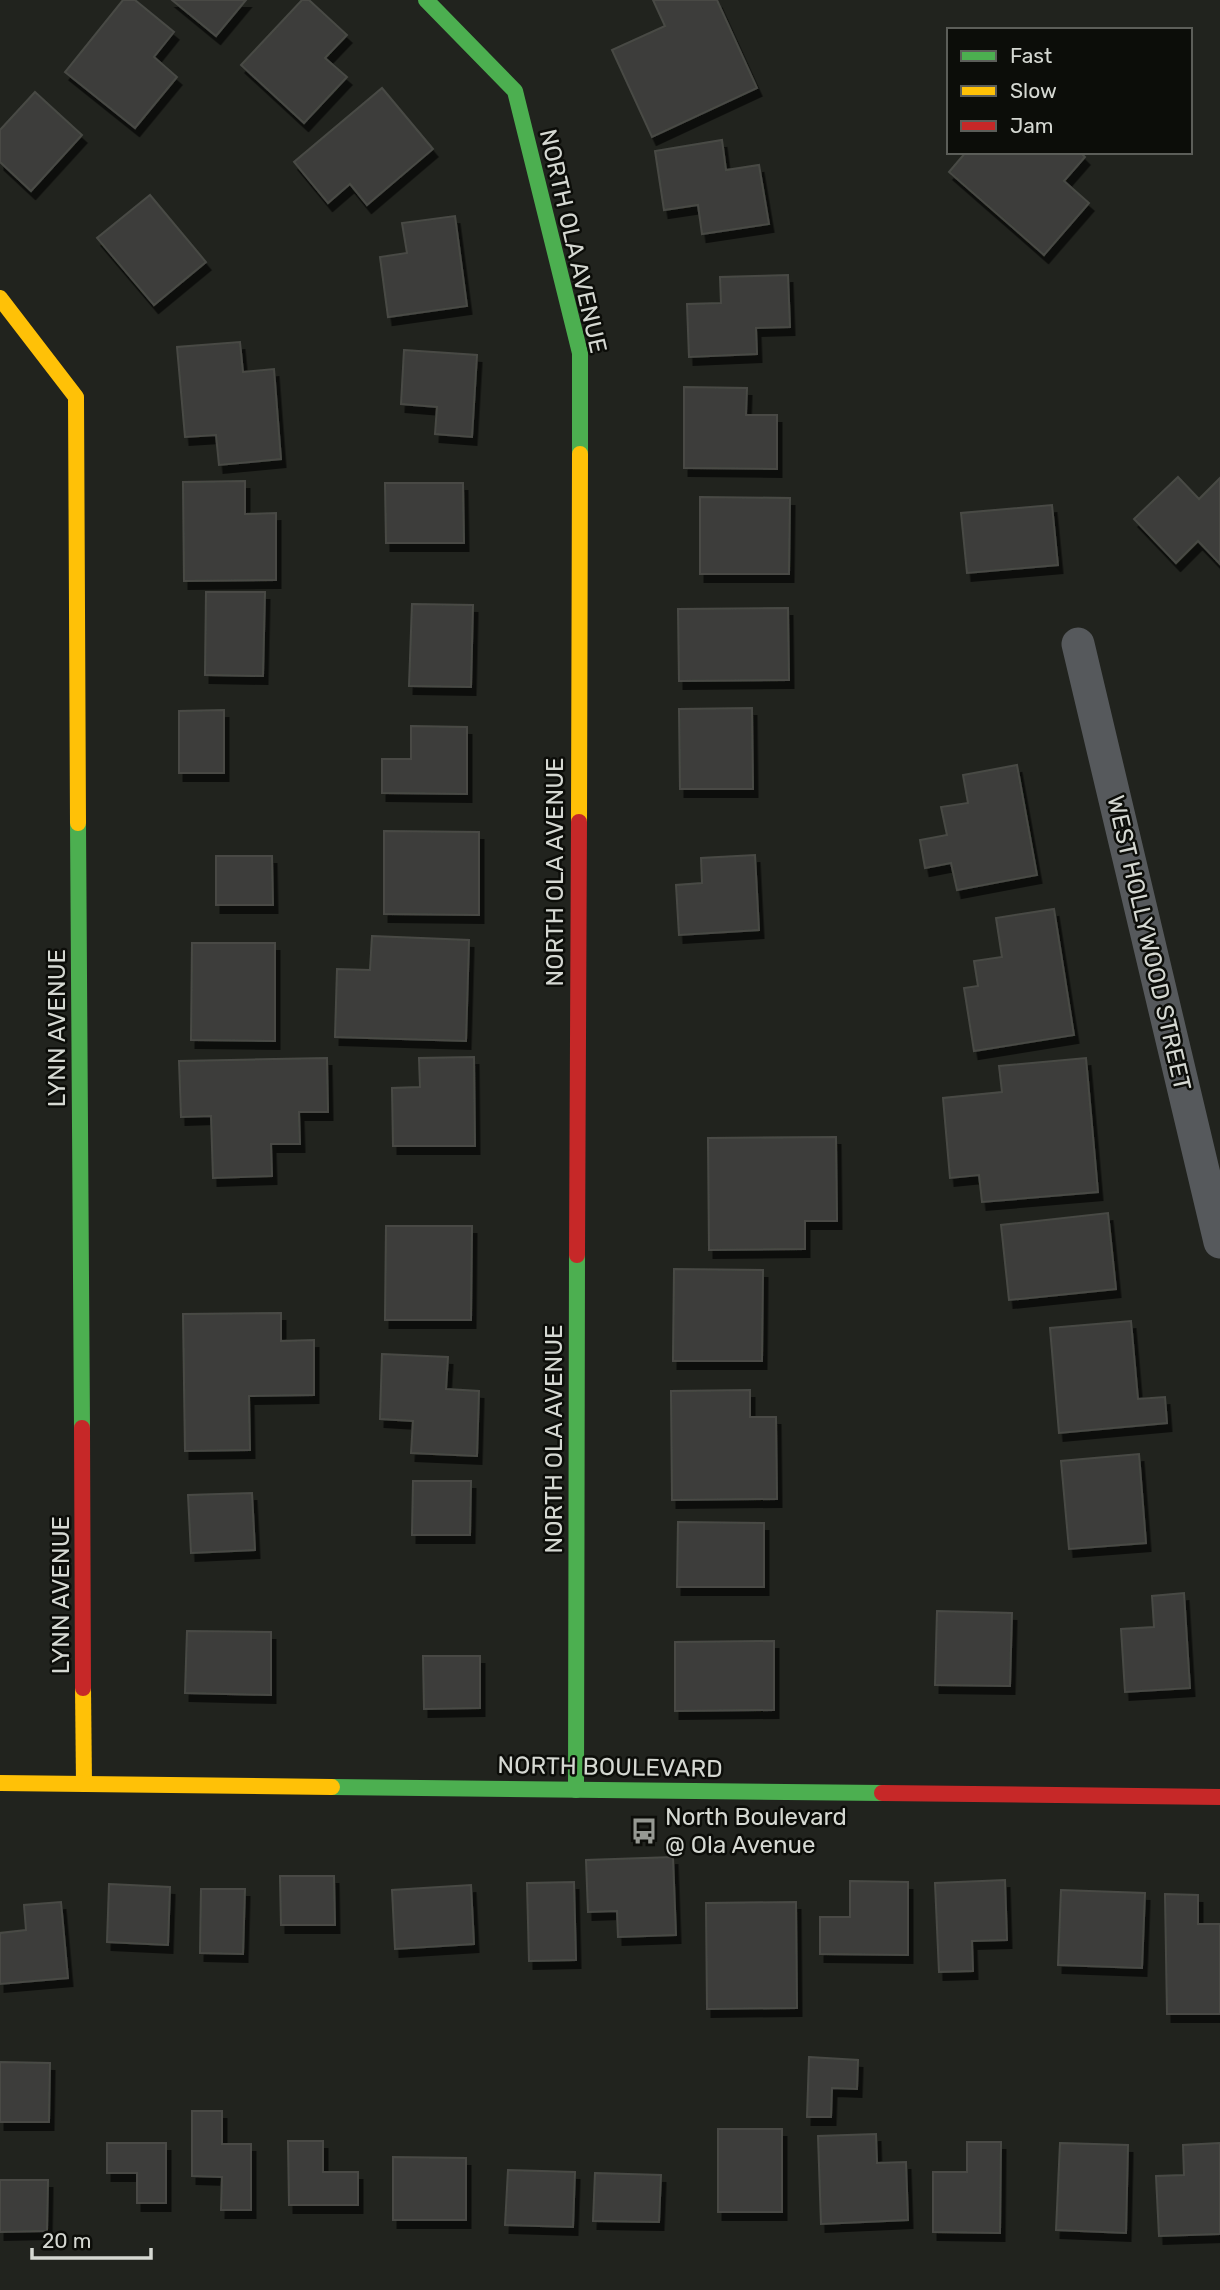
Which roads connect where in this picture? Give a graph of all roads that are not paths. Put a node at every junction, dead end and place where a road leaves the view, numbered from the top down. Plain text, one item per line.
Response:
1 (425, 0) edge
2 (0, 298) edge
3 (1078, 644) dead end
4 (1220, 1242) edge
5 (0, 1783) edge
6 (84, 1784) junction
7 (576, 1790) junction
8 (1220, 1797) edge

1 - 7 street, NORTH OLA AVENUE
2 - 6 street, LYNN AVENUE
3 - 4 street, WEST HOLLYWOOD STREET
5 - 6 street, NORTH BOULEVARD
6 - 7 street, NORTH BOULEVARD
7 - 8 street, NORTH BOULEVARD

